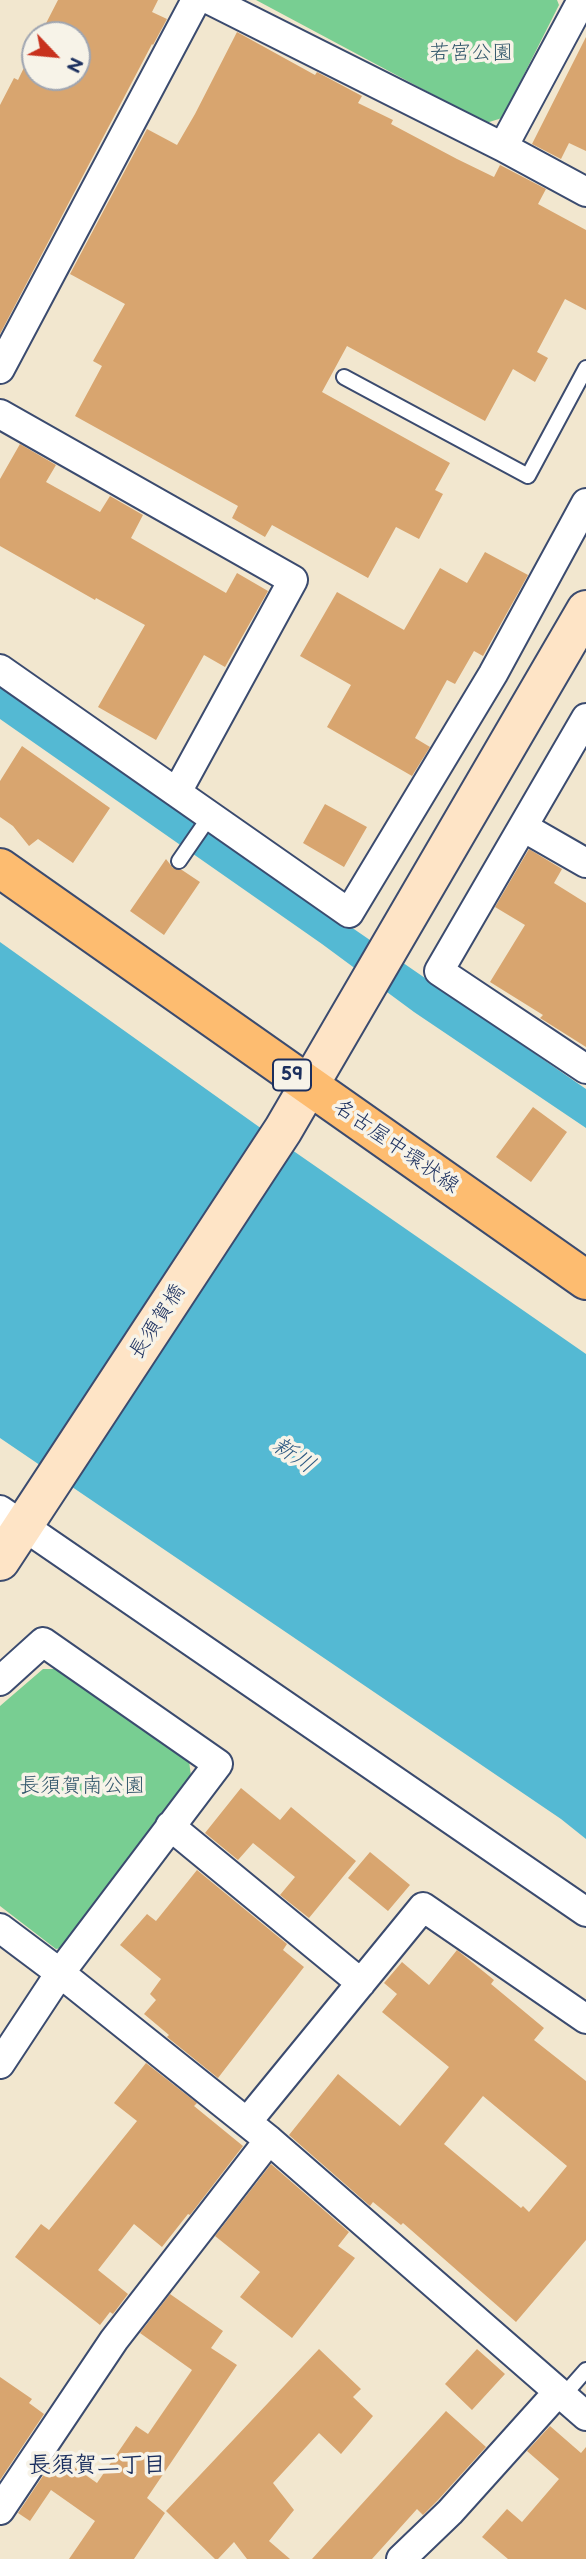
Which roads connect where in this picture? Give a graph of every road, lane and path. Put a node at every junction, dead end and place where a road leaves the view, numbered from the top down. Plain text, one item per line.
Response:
1 (196, 0) edge
2 (211, 0) edge
3 (582, 0) edge
4 (503, 147) junction
5 (586, 192) edge
6 (586, 368) edge
7 (0, 369) edge
8 (345, 377) dead end
9 (0, 414) edge
10 (586, 503) edge
11 (586, 610) edge
12 (0, 669) edge
13 (586, 718) edge
14 (177, 792) junction
15 (208, 819) junction
16 (523, 827) junction
17 (182, 857) dead end
18 (586, 863) edge
19 (0, 868) edge
20 (586, 1069) edge
21 (309, 1086) junction
22 (586, 1280) edge
23 (19, 1517) edge
24 (0, 1561) edge
25 (0, 1681) edge
26 (170, 1826) junction
27 (586, 1912) edge
28 (0, 1928) edge
29 (60, 1973) junction
30 (361, 1983) junction
31 (586, 2019) edge
32 (0, 2064) edge
33 (247, 2122) junction
34 (268, 2140) junction
35 (586, 2370) edge
36 (560, 2394) junction
37 (586, 2416) edge
38 (0, 2510) edge
39 (401, 2559) edge

1 - 7 street
2 - 4 street
3 - 4 street
4 - 5 street
6 - 8 lane
9 - 14 street
10 - 15 street
11 - 21 street, 長須賀橋
12 - 14 street
13 - 16 street
14 - 15 street
15 - 17 lane
16 - 18 street
16 - 20 street
19 - 21 main road, 名古屋中環状線 / 59
21 - 22 main road, 名古屋中環状線 / 59
21 - 23 street, 長須賀橋
23 - 24 street, 長須賀橋
23 - 27 street
25 - 26 street
26 - 29 street
26 - 30 street
28 - 29 street
29 - 32 street
29 - 33 street
30 - 31 street
30 - 33 street
33 - 34 street
34 - 36 street
34 - 38 street
35 - 36 lane
36 - 37 street
36 - 39 street

